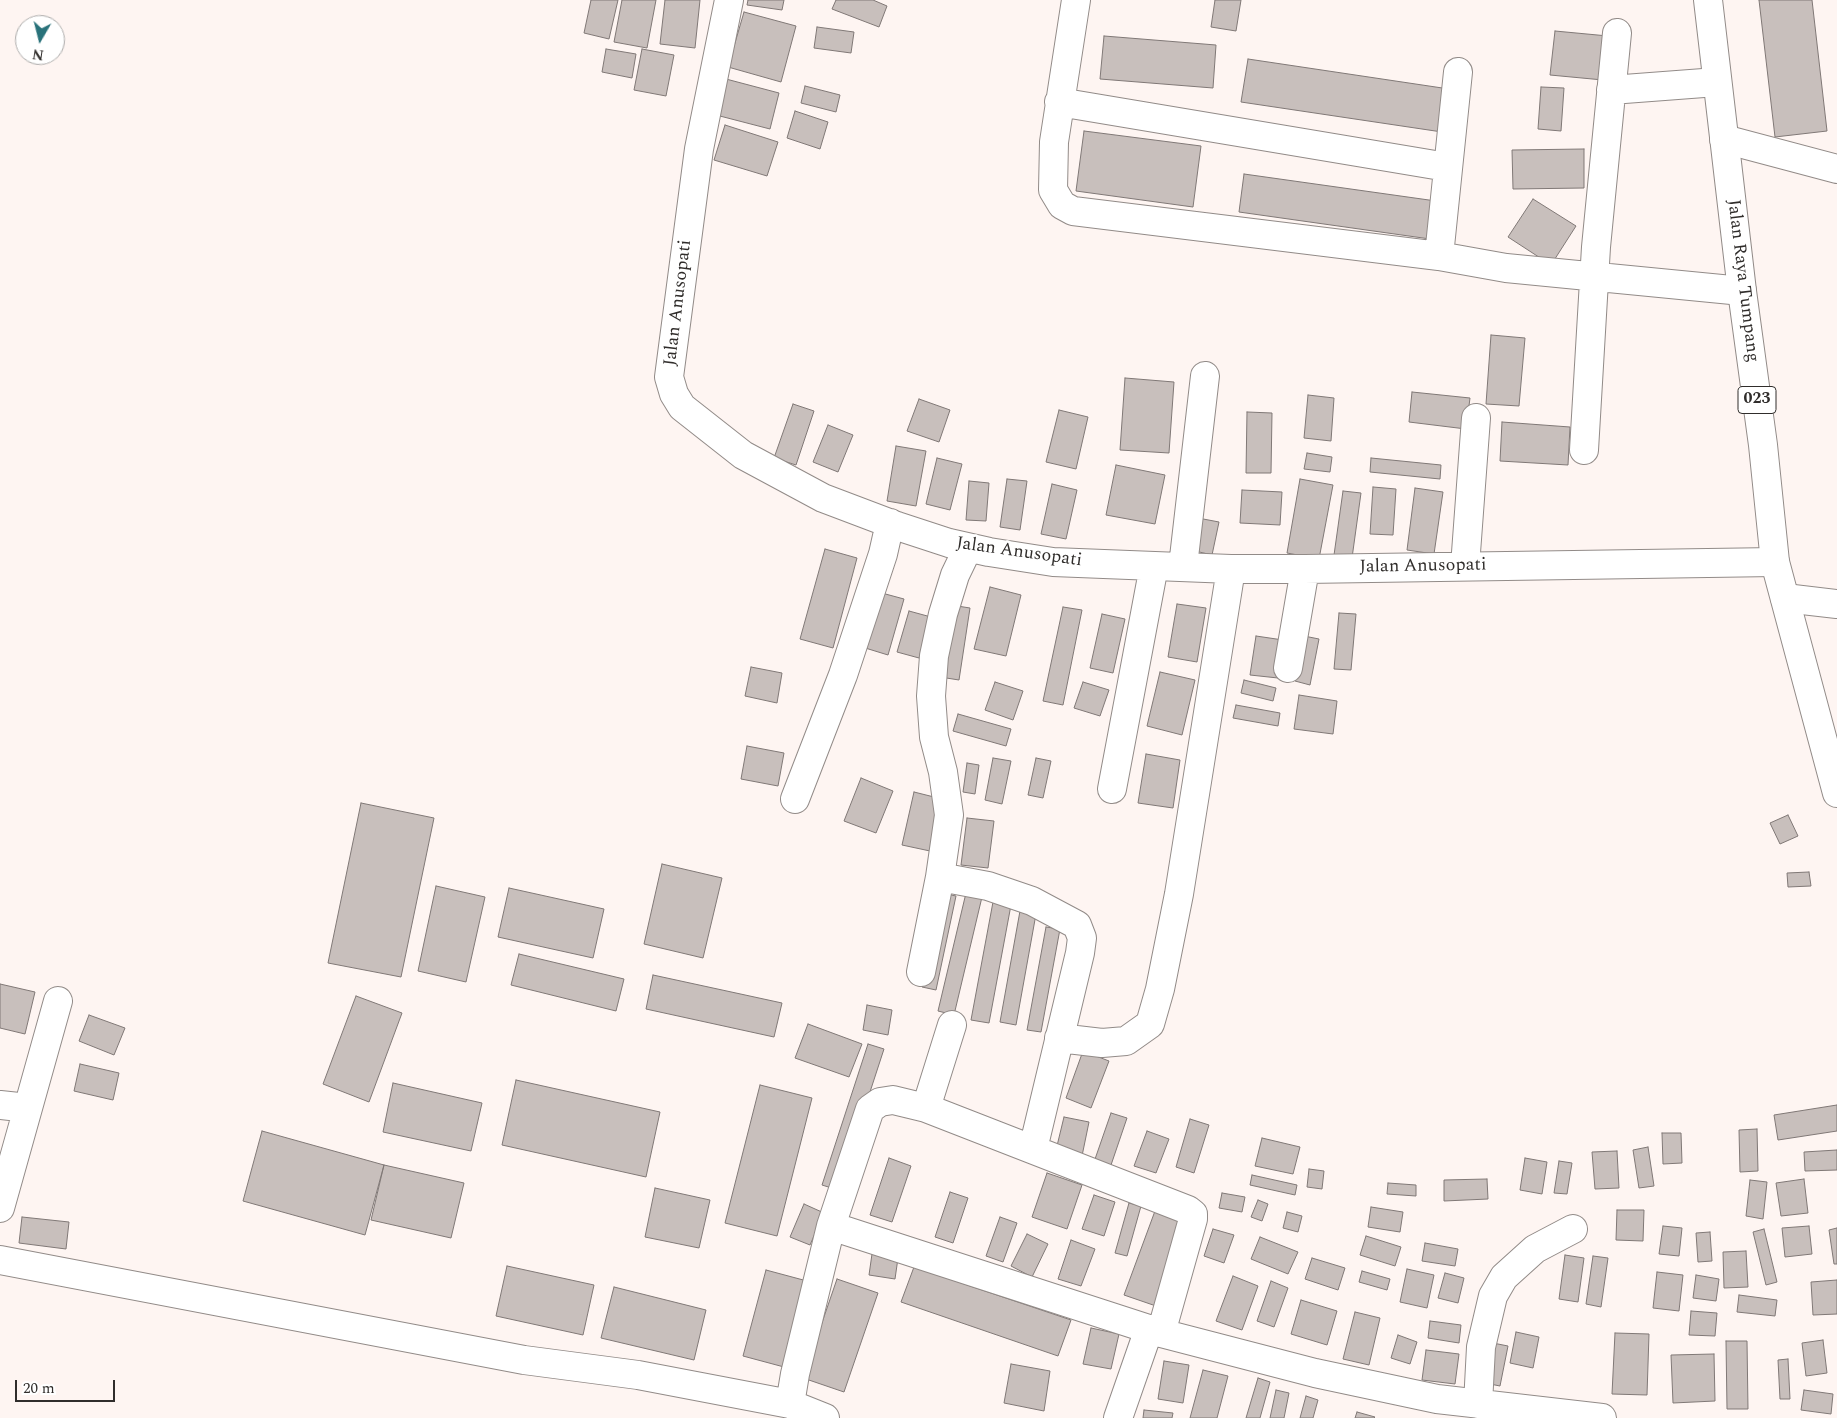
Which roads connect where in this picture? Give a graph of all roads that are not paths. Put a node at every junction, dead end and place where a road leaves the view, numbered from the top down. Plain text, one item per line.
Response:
1 (730, 0) edge
2 (1076, 0) edge
3 (1708, 0) edge
4 (1617, 33) dead end
5 (1458, 72) dead end
6 (1717, 82) junction
7 (1611, 90) junction
8 (1060, 102) junction
9 (1724, 139) junction
10 (1447, 167) junction
11 (1837, 169) edge
12 (1439, 256) junction
13 (1594, 276) junction
14 (1742, 291) junction
15 (1204, 376) dead end
16 (1476, 418) dead end
17 (1584, 450) dead end
18 (890, 523) junction
19 (968, 548) junction
20 (1775, 562) junction
21 (1154, 566) junction
22 (1183, 566) junction
23 (1465, 566) junction
24 (1231, 569) junction
25 (1305, 569) junction
26 (1785, 598) junction
27 (1837, 604) edge
28 (1288, 668) dead end
29 (1112, 789) dead end
30 (1837, 793) edge
31 (795, 799) dead end
32 (940, 877) junction
33 (921, 972) dead end
34 (58, 1001) dead end
35 (952, 1025) dead end
36 (1059, 1038) junction
37 (0, 1105) edge
38 (28, 1108) junction
39 (926, 1108) junction
40 (1033, 1149) junction
41 (0, 1208) edge
42 (831, 1226) junction
43 (1573, 1229) dead end
44 (0, 1260) edge
45 (1155, 1331) junction
46 (1478, 1404) junction
47 (810, 1413) edge
48 (1118, 1418) edge
49 (1602, 1418) edge

1 - 18 street, Jalan Anusopati
2 - 8 street
3 - 6 street, Jalan Raya Tumpang / 023
4 - 7 street
5 - 10 street
6 - 7 street
6 - 9 street, Jalan Raya Tumpang / 023
7 - 13 street
8 - 10 street
8 - 12 street
9 - 11 street
9 - 14 street, Jalan Raya Tumpang / 023
10 - 12 street
12 - 13 street
13 - 14 street
13 - 17 street
14 - 20 street, Jalan Raya Tumpang / 023
15 - 22 street
16 - 23 street
18 - 19 street, Jalan Anusopati
18 - 31 street
19 - 21 street, Jalan Anusopati
19 - 32 street
20 - 23 street, Jalan Anusopati
20 - 26 street, Jalan Raya Tumpang / 023
21 - 22 street, Jalan Anusopati
21 - 29 street
22 - 24 street, Jalan Anusopati
23 - 25 street, Jalan Anusopati
24 - 25 street, Jalan Anusopati
24 - 36 street
25 - 28 street
26 - 27 street
26 - 30 street, Jalan Raya Tumpang / 023
32 - 33 street
32 - 36 street
34 - 38 street
35 - 39 street
36 - 40 street
37 - 38 street
38 - 41 street
39 - 40 street
39 - 42 street
40 - 45 street
42 - 45 street
42 - 47 street
43 - 46 street
44 - 47 street
45 - 46 street
45 - 48 street
46 - 49 street

